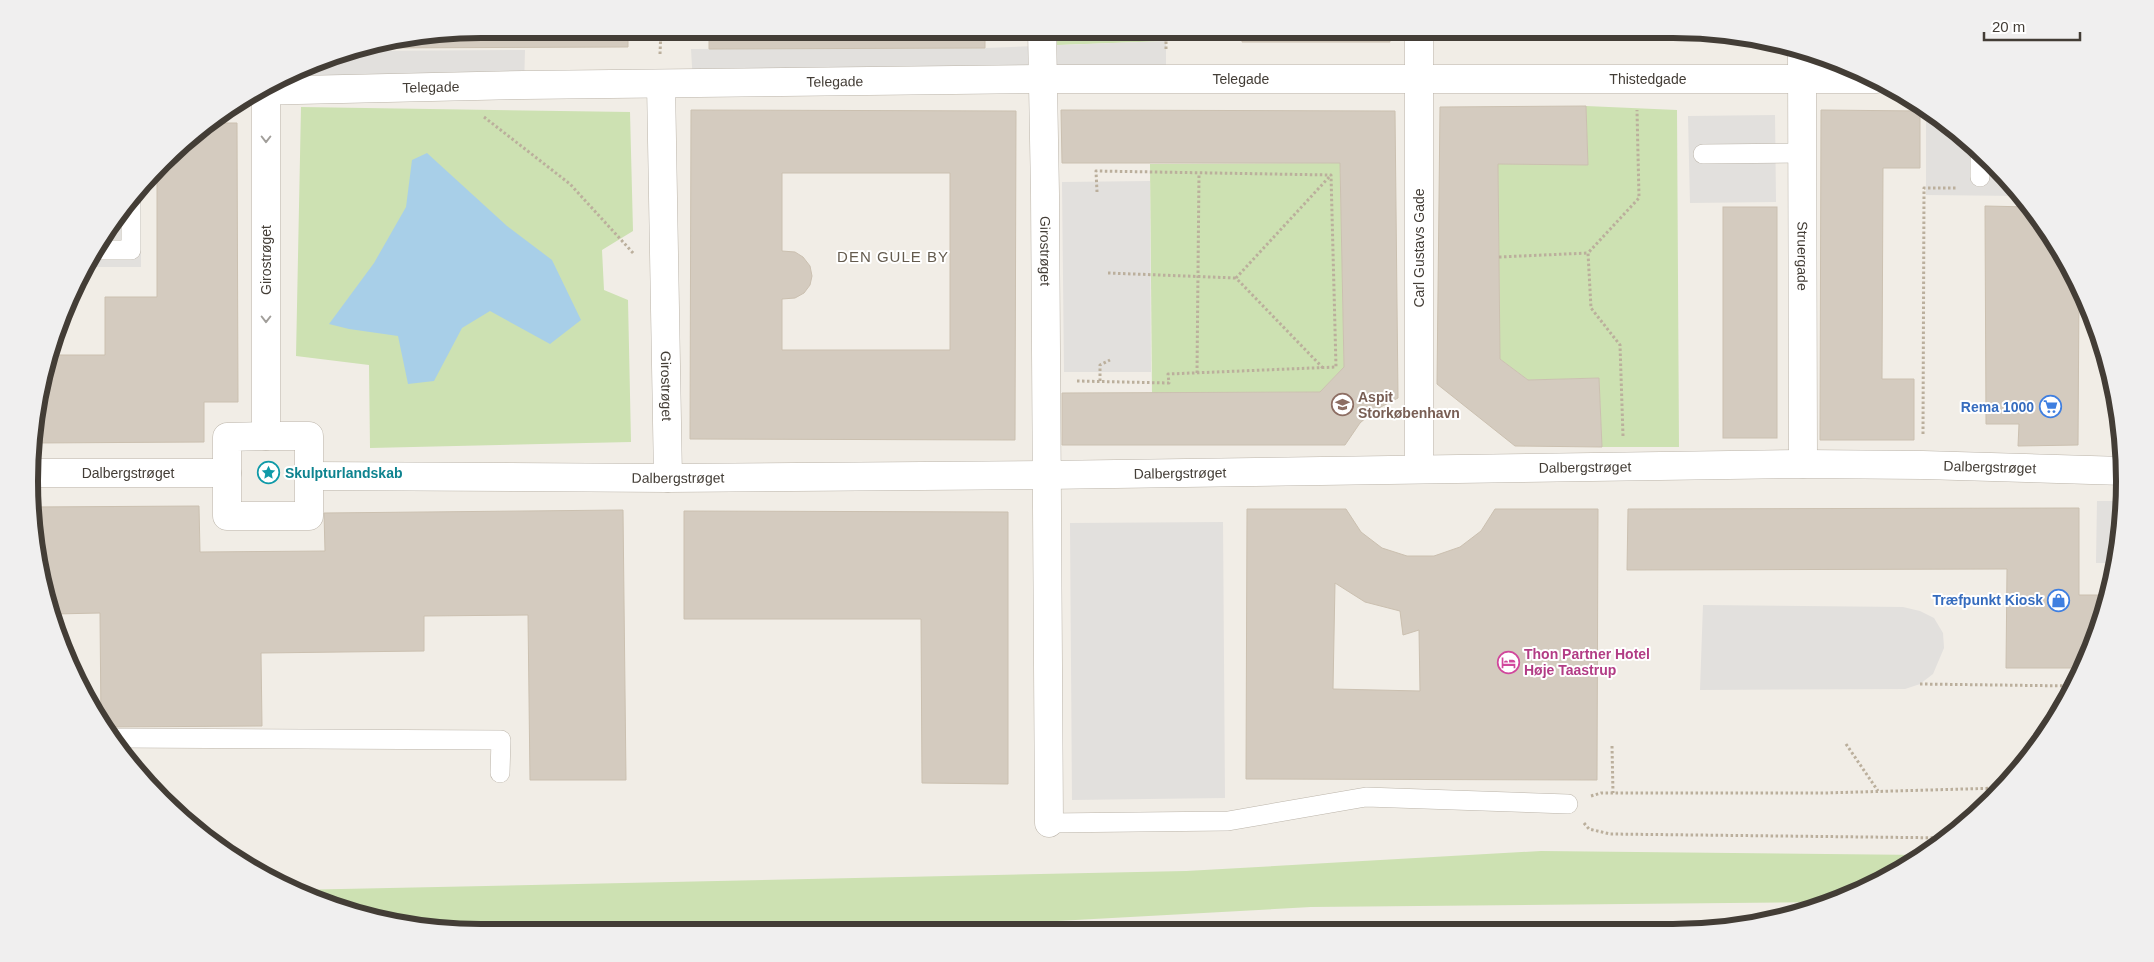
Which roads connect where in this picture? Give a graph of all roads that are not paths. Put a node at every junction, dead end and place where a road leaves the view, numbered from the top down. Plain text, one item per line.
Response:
1 (1042, 38) edge
2 (1419, 38) edge
3 (1802, 57) edge
4 (1042, 79) junction
5 (1419, 79) junction
6 (1802, 79) junction
7 (1860, 79) edge
8 (661, 84) junction
9 (276, 88) edge
10 (262, 95) edge
11 (1801, 153) junction
12 (1703, 154) dead end
13 (1980, 161) edge
14 (1980, 178) road end
15 (131, 209) edge
16 (103, 250) edge
17 (266, 436) junction
18 (1803, 464) junction
19 (1419, 468) junction
20 (2116, 471) edge
21 (227, 473) junction
22 (38, 474) edge
23 (1046, 475) junction
24 (309, 476) junction
25 (668, 478) junction
26 (120, 738) edge
27 (500, 773) dead end
28 (1568, 804) road end
29 (1049, 823) joint

1 - 4 street, Girostrøget
2 - 5 street, Carl Gustavs Gade
3 - 6 street, Struergade
4 - 5 street, Telegade
4 - 8 street, Telegade
4 - 23 street, Girostrøget
5 - 6 street, Thistedgade
5 - 19 street, Carl Gustavs Gade
6 - 7 street, Thistedgade
6 - 11 street, Struergade
8 - 9 street, Telegade
8 - 25 street, Girostrøget
10 -> 17 street, Girostrøget
11 - 12 lane
11 - 18 street, Struergade
13 - 14 lane
15 - 16 lane
17 - 21 street
17 - 24 street
18 - 19 street, Dalbergstrøget
18 - 20 street, Dalbergstrøget
19 - 23 street, Dalbergstrøget
21 - 22 street, Dalbergstrøget
21 - 24 street
23 - 25 street, Dalbergstrøget
23 - 29 street
24 - 25 street, Dalbergstrøget
26 - 27 lane
28 - 29 lane

